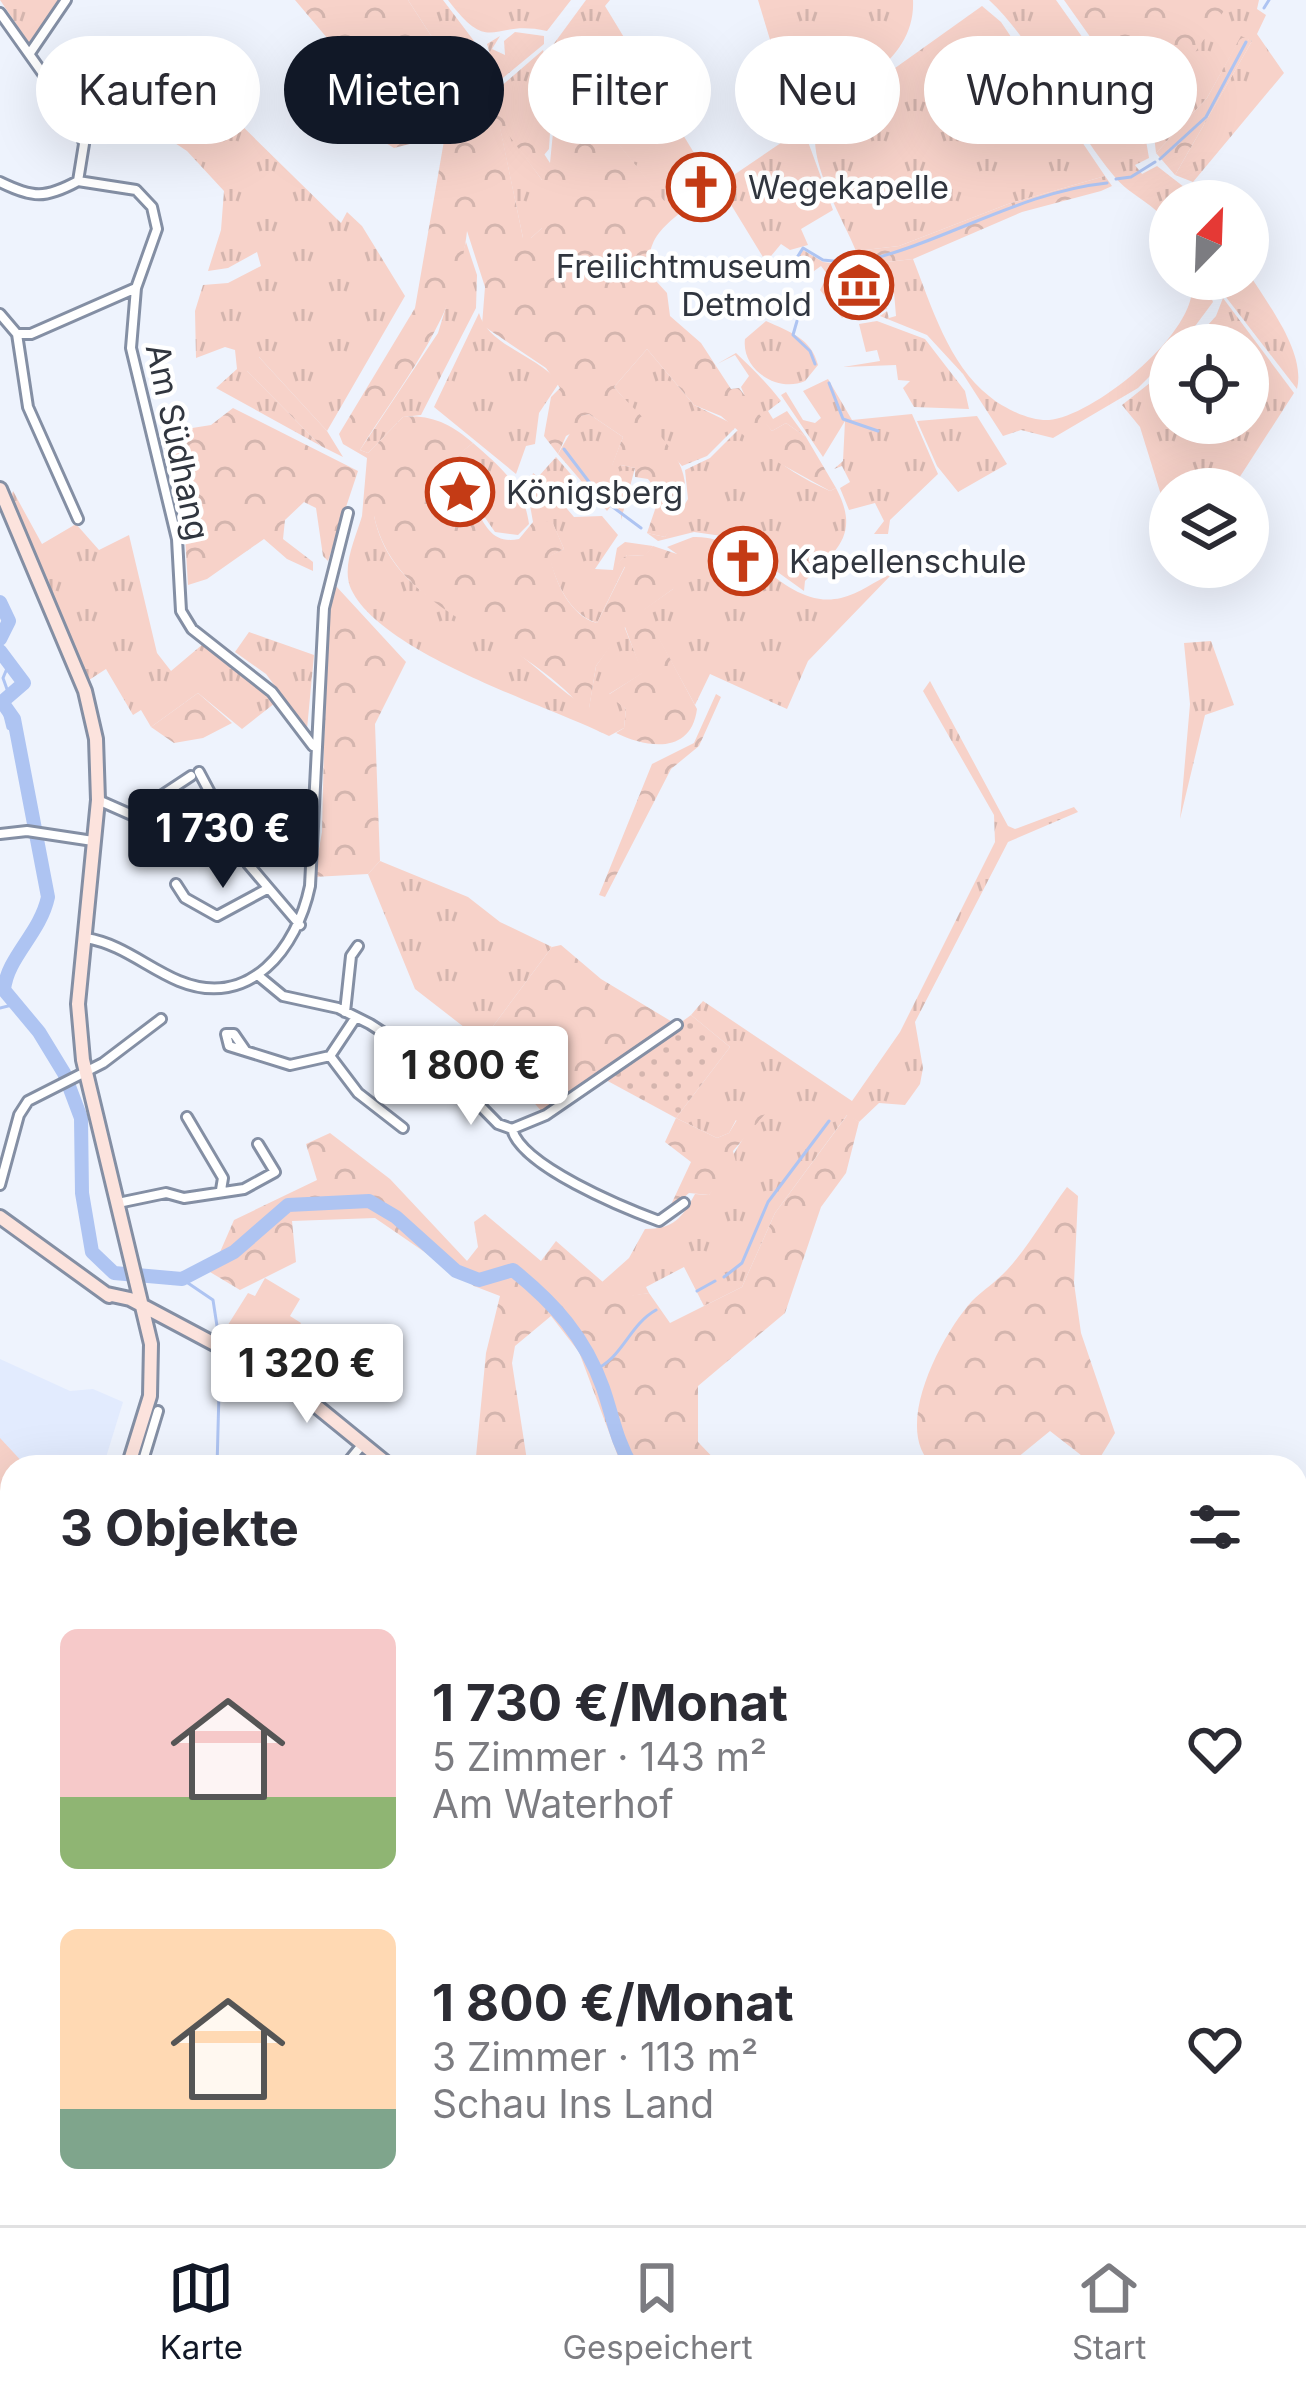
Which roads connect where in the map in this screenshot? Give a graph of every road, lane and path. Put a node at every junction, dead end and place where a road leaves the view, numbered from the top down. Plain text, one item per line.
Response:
1 (66, 0) edge
2 (0, 13) edge
3 (31, 53) junction
4 (78, 181) junction
5 (0, 182) edge
6 (136, 288) junction
7 (0, 314) edge
8 (17, 334) junction
9 (0, 489) edge
10 (348, 513) dead end
11 (78, 520) dead end
12 (313, 746) junction
13 (98, 800) junction
14 (0, 834) edge
15 (94, 841) junction
16 (176, 884) dead end
17 (267, 889) junction
18 (300, 925) junction
19 (82, 938) junction
20 (358, 946) dead end
21 (260, 977) junction
22 (345, 1012) junction
23 (356, 1017) junction
24 (161, 1019) dead end
25 (676, 1025) dead end
26 (226, 1043) dead end
27 (330, 1056) junction
28 (80, 1074) junction
29 (187, 1117) dead end
30 (403, 1128) dead end
31 (512, 1129) junction
32 (258, 1144) dead end
33 (0, 1185) edge
34 (220, 1190) junction
35 (117, 1203) junction
36 (684, 1203) dead end
37 (0, 1217) edge
38 (143, 1309) junction
39 (182, 1328) junction
40 (151, 1343) junction
41 (158, 1411) dead end
42 (364, 1442) junction
43 (132, 1455) edge
44 (145, 1455) edge
45 (354, 1455) edge
46 (378, 1455) edge

1 - 3 street
2 - 3 street
3 - 4 street
4 - 5 street
4 - 6 street, Am Südhang
6 - 8 street
6 - 12 street, Am Südhang
7 - 8 street
8 - 11 street
9 - 13 main road
10 - 12 street
12 - 18 street
13 - 15 main road
13 - 17 street
14 - 15 street
15 - 19 main road
16 - 17 street
17 - 18 street
18 - 21 street
19 - 21 street
19 - 28 main road
20 - 22 street
21 - 22 street
22 - 23 street
23 - 27 street
23 - 31 street
24 - 28 street
25 - 31 street
26 - 27 street
27 - 30 street
28 - 33 street
28 - 35 main road
29 - 34 street
31 - 36 street
32 - 34 street
34 - 35 street
35 - 38 main road
37 - 38 main road
38 - 39 main road
38 - 40 main road
39 - 40 main road
39 - 42 main road
40 - 43 main road
41 - 44 street
42 - 45 street
42 - 46 main road

